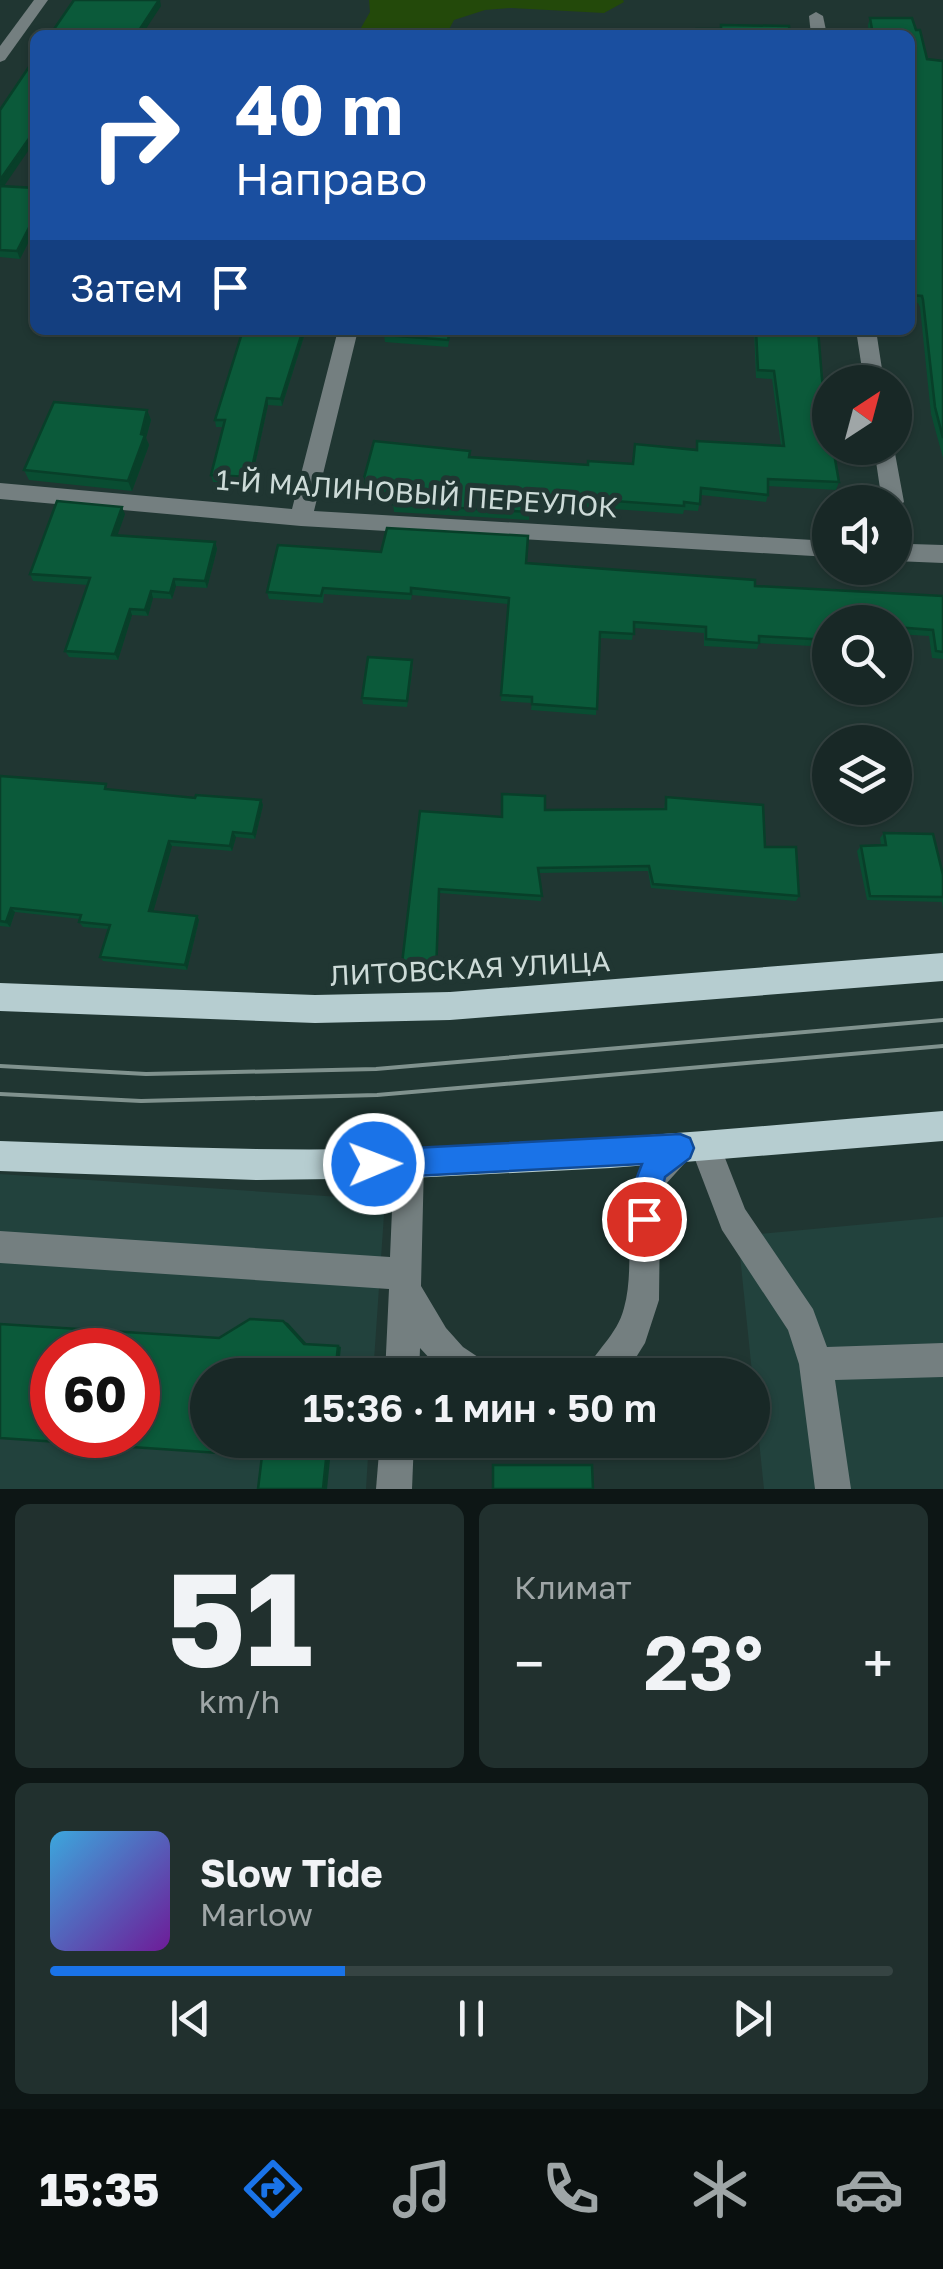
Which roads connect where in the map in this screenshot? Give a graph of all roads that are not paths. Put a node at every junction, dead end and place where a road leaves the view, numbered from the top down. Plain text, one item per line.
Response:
1 (41, 0) edge
2 (816, 16) dead end
3 (819, 30) edge
4 (0, 57) edge
5 (347, 335) edge
6 (867, 335) edge
7 (871, 365) edge
8 (0, 491) edge
9 (301, 518) junction
10 (812, 547) edge
11 (912, 553) edge
12 (943, 554) edge
13 (943, 967) edge
14 (0, 997) edge
15 (943, 1126) edge
16 (693, 1147) junction
17 (0, 1156) edge
18 (410, 1163) junction
19 (0, 1246) edge
20 (407, 1283) junction
21 (403, 1358) edge
22 (449, 1358) edge
23 (619, 1358) edge
24 (943, 1360) edge
25 (816, 1364) junction
26 (397, 1458) edge
27 (394, 1489) edge
28 (833, 1489) edge

1 - 4 street
2 - 3 street
5 - 9 street
6 - 7 street
8 - 9 street, 1-Й МАЛИНОВЫЙ ПЕРЕУЛОК
9 - 10 street, 1-Й МАЛИНОВЫЙ ПЕРЕУЛОК
11 - 12 street
13 - 14 main road, ЛИТОВСКАЯ УЛИЦА
15 - 16 main road
16 - 18 main road
16 - 23 street
16 - 25 street
17 - 18 main road
18 - 20 street
19 - 20 street
20 - 21 street
20 - 22 street
24 - 25 street
25 - 28 street
26 - 27 street

